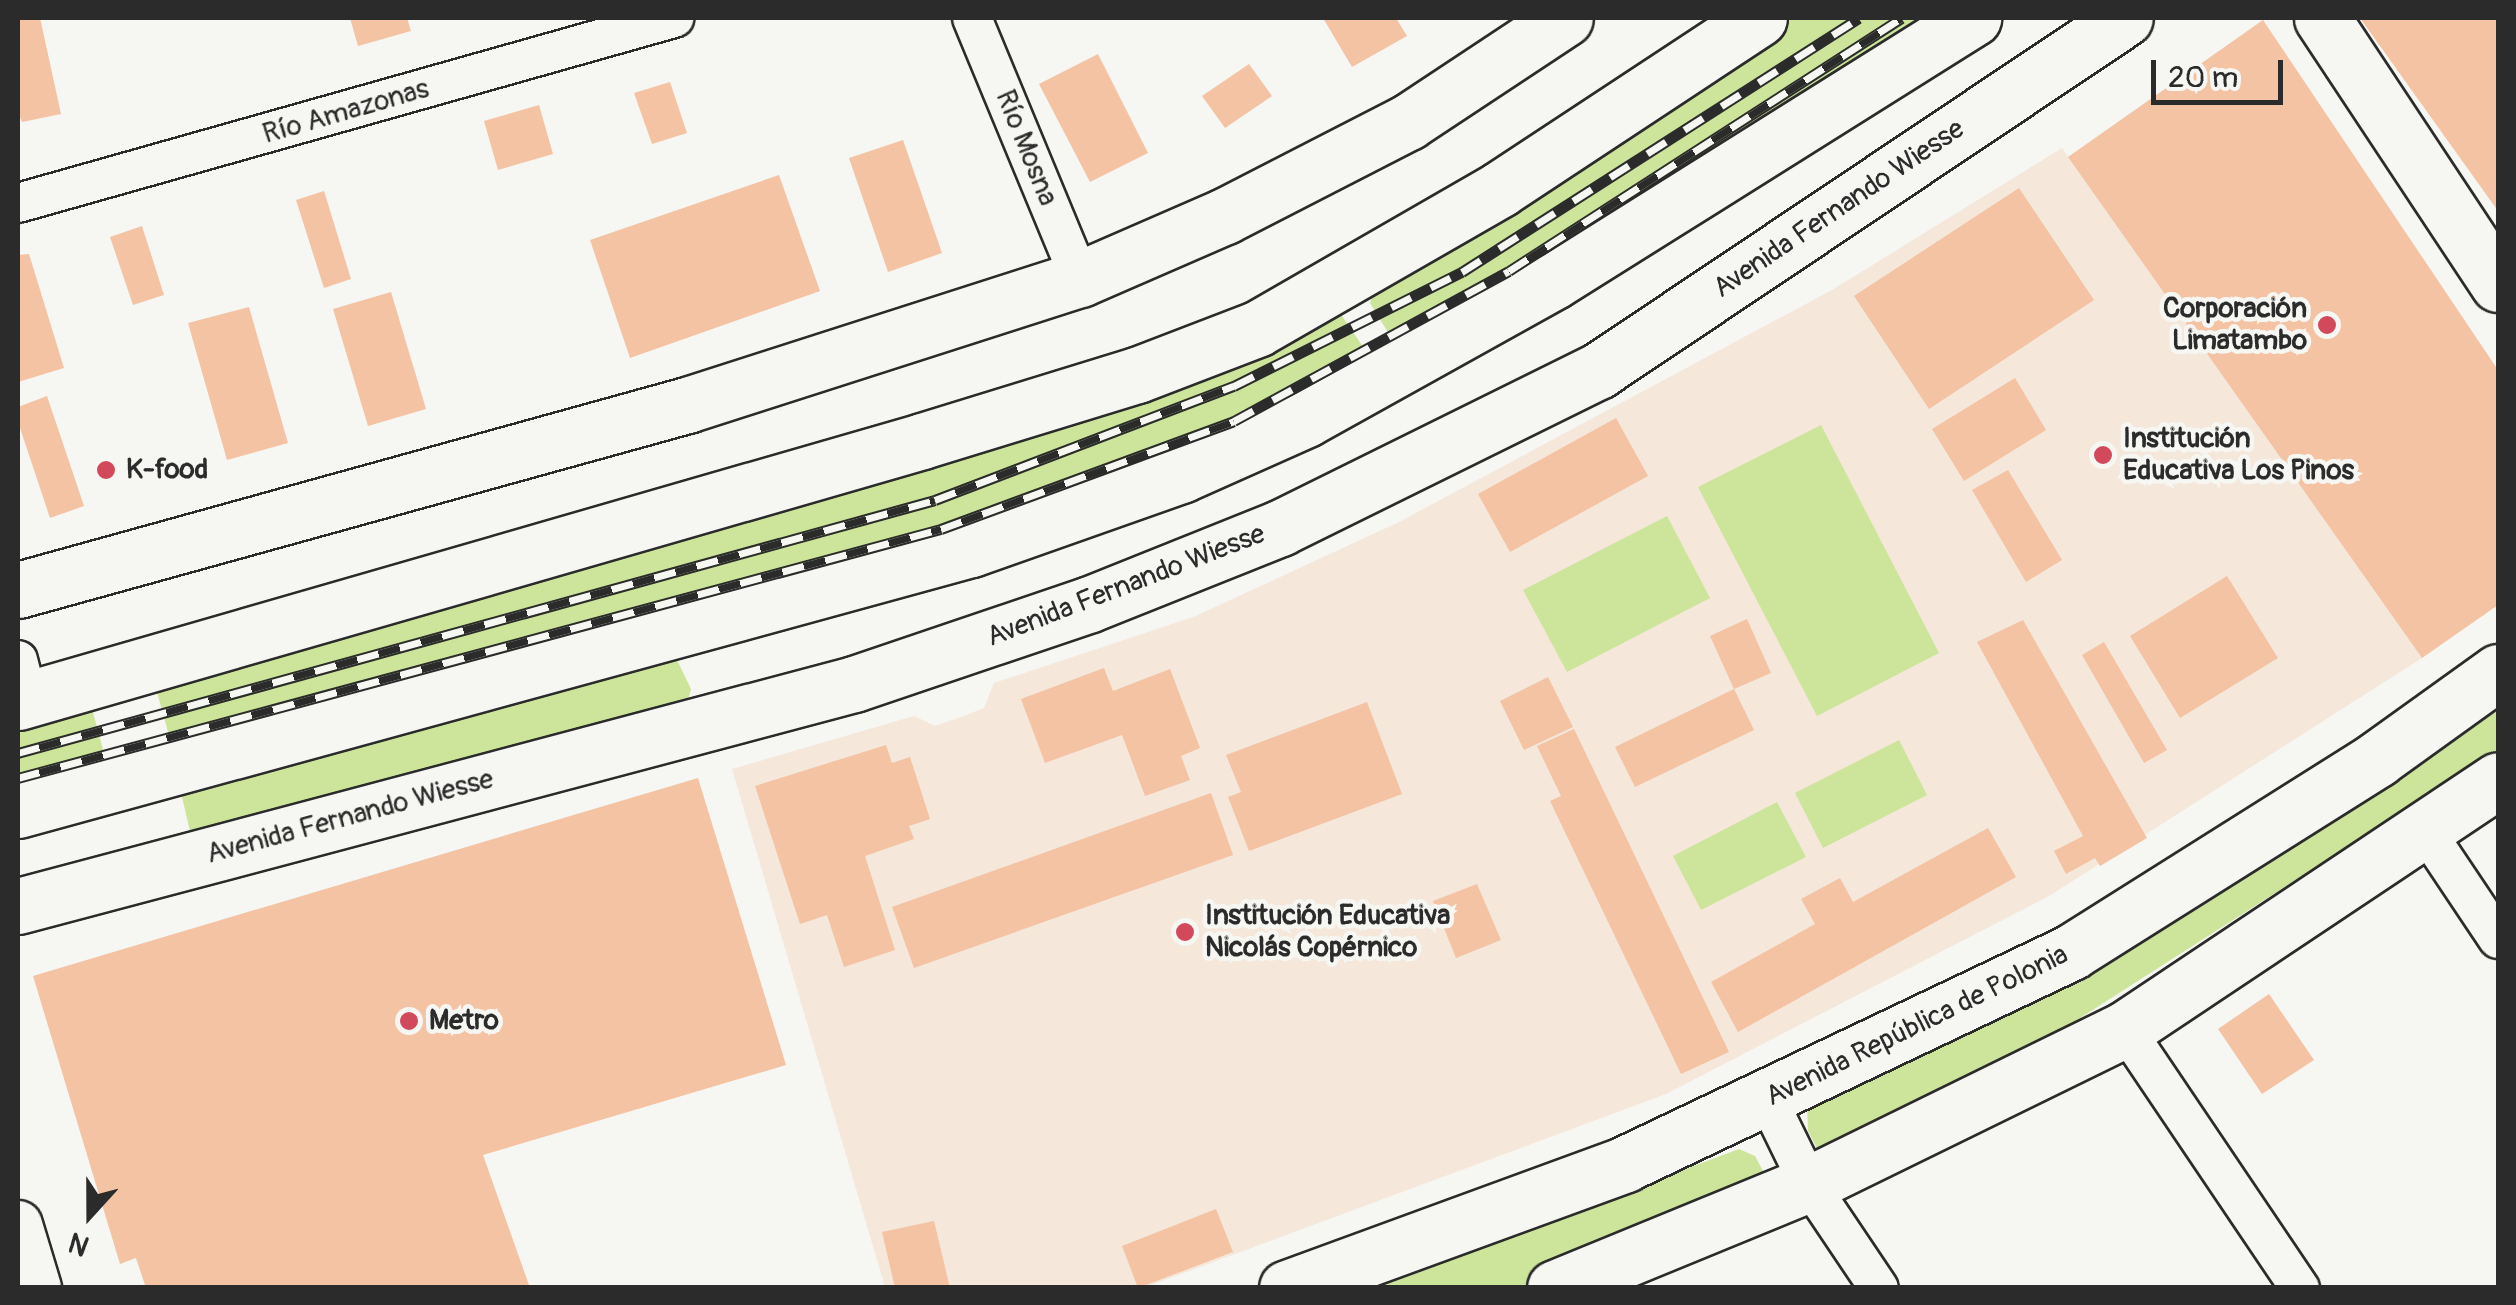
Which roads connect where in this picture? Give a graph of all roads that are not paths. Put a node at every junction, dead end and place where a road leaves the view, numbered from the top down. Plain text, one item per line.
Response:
1 (972, 18) edge
2 (1564, 18) edge
3 (1759, 18) edge
4 (1973, 18) edge
5 (2125, 18) edge
6 (2322, 18) edge
7 (651, 22) edge
8 (18, 203) edge
9 (1080, 279) junction
10 (2498, 284) edge
11 (18, 590) edge
12 (2498, 672) edge
13 (21, 687) edge
14 (2498, 780) edge
15 (18, 810) edge
16 (2425, 830) junction
17 (18, 906) edge
18 (2498, 940) edge
19 (2126, 1030) junction
20 (1768, 1100) junction
21 (1809, 1184) junction
22 (18, 1225) edge
23 (38, 1288) edge
24 (1287, 1288) edge
25 (1556, 1288) edge
26 (1879, 1288) edge
27 (2300, 1288) edge

1 - 9 street, Río Mosna
2 - 9 main road
3 - 13 main road
4 - 15 main road
5 - 17 main road, Avenida Fernando Wiesse
6 - 10 main road
7 - 8 street, Río Amazonas
9 - 11 main road
12 - 20 main road, Avenida República de Polonia
14 - 16 main road
16 - 18 street
16 - 19 main road
19 - 21 main road
19 - 27 street
20 - 21 street
20 - 24 main road, Avenida República de Polonia
21 - 25 main road
21 - 26 street
22 - 23 street

